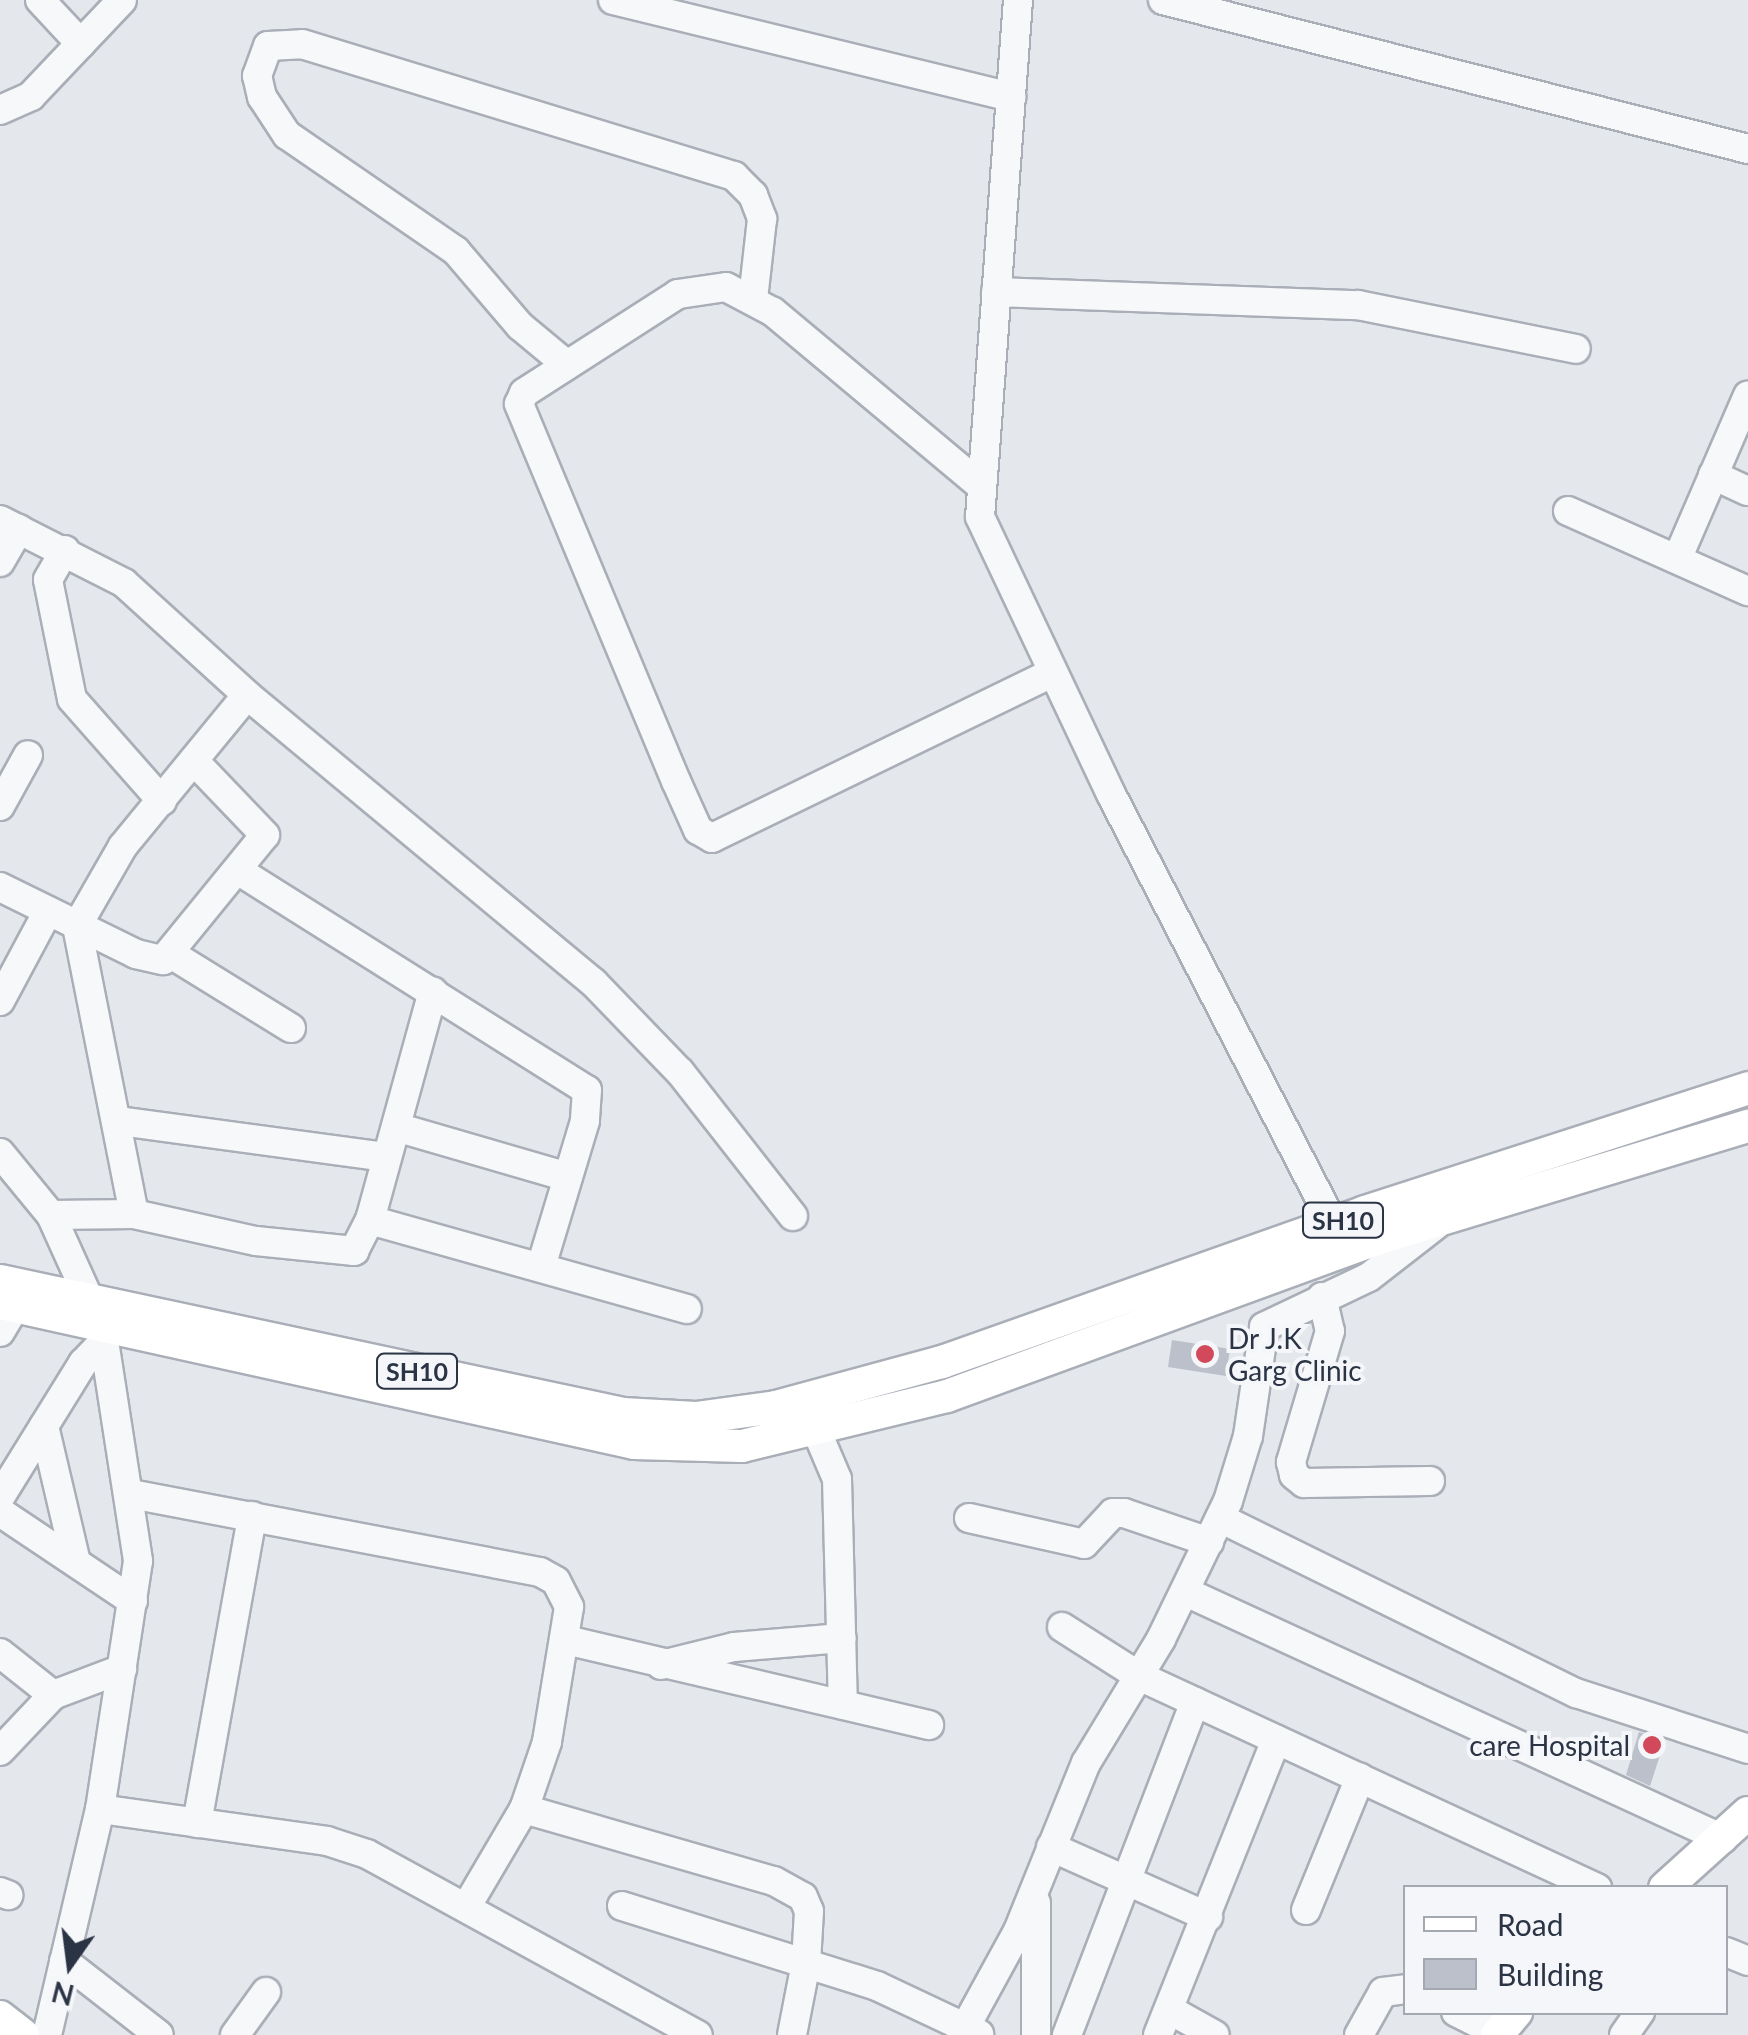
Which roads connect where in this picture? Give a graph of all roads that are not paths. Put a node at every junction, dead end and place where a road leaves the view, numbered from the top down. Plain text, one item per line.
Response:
1 (40, 0) edge
2 (122, 0) edge
3 (613, 0) edge
4 (1018, 0) edge
5 (1163, 0) edge
6 (81, 44) junction
7 (1011, 97) junction
8 (2, 109) edge
9 (1748, 149) edge
10 (996, 292) junction
11 (752, 299) junction
12 (1576, 350) dead end
13 (567, 365) junction
14 (1748, 394) edge
15 (1713, 475) junction
16 (980, 485) junction
17 (1748, 491) edge
18 (1568, 511) dead end
19 (9, 524) edge
20 (66, 550) junction
21 (1678, 557) junction
22 (0, 562) edge
23 (1748, 591) edge
24 (1052, 673) junction
25 (247, 695) junction
26 (28, 755) dead end
27 (194, 761) junction
28 (162, 801) junction
29 (0, 806) edge
30 (239, 871) junction
31 (0, 888) edge
32 (48, 912) junction
33 (77, 926) junction
34 (171, 954) junction
35 (433, 992) junction
36 (0, 1001) edge
37 (291, 1028) dead end
38 (1748, 1088) edge
39 (119, 1122) junction
40 (1748, 1126) edge
41 (396, 1127) junction
42 (0, 1153) edge
43 (387, 1157) junction
44 (568, 1177) junction
45 (134, 1214) junction
46 (51, 1215) junction
47 (794, 1216) dead end
48 (1446, 1217) junction
49 (370, 1220) junction
50 (1340, 1236) junction
51 (540, 1267) junction
52 (1322, 1296) junction
53 (4, 1306) edge
54 (687, 1309) dead end
55 (100, 1323) junction
56 (44, 1426) junction
57 (826, 1430) junction
58 (1430, 1481) dead end
59 (131, 1494) junction
60 (0, 1497) edge
61 (0, 1512) edge
62 (252, 1516) junction
63 (969, 1518) dead end
64 (1215, 1530) junction
65 (76, 1562) junction
66 (1186, 1592) junction
67 (133, 1600) junction
68 (1062, 1626) dead end
69 (842, 1638) junction
70 (566, 1640) junction
71 (0, 1653) edge
72 (660, 1665) junction
73 (122, 1669) junction
74 (1138, 1676) junction
75 (53, 1695) junction
76 (1195, 1702) junction
77 (843, 1705) junction
78 (929, 1724) dead end
79 (1276, 1740) junction
80 (1748, 1749) edge
81 (0, 1752) edge
82 (1360, 1778) junction
83 (100, 1808) junction
84 (524, 1809) junction
85 (1748, 1813) edge
86 (197, 1823) junction
87 (1723, 1838) junction
88 (1051, 1847) junction
89 (1124, 1880) junction
90 (1590, 1885) edge
91 (1668, 1885) edge
92 (1036, 1886) junction
93 (468, 1904) junction
94 (622, 1906) dead end
95 (1306, 1910) dead end
96 (1208, 1916) junction
97 (64, 1961) junction
98 (806, 1963) junction
99 (1403, 1990) edge
100 (266, 1992) dead end
101 (1466, 2015) edge
102 (0, 2017) edge
103 (1164, 2023) edge
104 (649, 2025) edge
105 (1504, 2027) edge
106 (968, 2032) edge
107 (22, 2035) edge
108 (47, 2035) edge
109 (158, 2035) edge
110 (234, 2035) edge
111 (698, 2035) edge
112 (792, 2035) edge
113 (1036, 2035) edge
114 (1067, 2035) edge
115 (1215, 2035) edge
116 (1359, 2035) edge

1 - 6 street
2 - 6 street
3 - 7 street
4 - 7 street
5 - 9 street
6 - 8 street
7 - 10 street
10 - 12 street
10 - 16 street
11 - 13 street
11 - 13 street
11 - 16 street
13 - 24 street
14 - 15 street
15 - 17 street
15 - 21 street
16 - 24 street
18 - 21 street
19 - 20 street
19 - 22 street
20 - 25 street
20 - 28 street
21 - 23 street
24 - 50 street
25 - 27 street
25 - 47 street
26 - 29 street
27 - 28 street
27 - 30 street
28 - 33 street
30 - 34 street
30 - 35 street
31 - 32 street
32 - 33 street
32 - 36 street
33 - 34 street
33 - 39 street
34 - 37 street
35 - 41 street
35 - 44 street
38 - 50 main road, SH10
39 - 43 street
39 - 45 street
40 - 48 main road, SH10
41 - 43 street
41 - 44 street
42 - 46 street
43 - 49 street
44 - 51 street
45 - 46 street
45 - 49 street
46 - 55 street
48 - 50 main road, SH10
48 - 52 street
49 - 51 street
50 - 55 main road, SH10
50 - 57 main road, SH10
51 - 54 street
52 - 58 street
52 - 64 street
53 - 55 main road, SH10
55 - 56 street
55 - 57 main road, SH10
55 - 59 street
56 - 60 street
56 - 65 street
57 - 69 street
59 - 62 street
59 - 67 street
61 - 65 street
62 - 70 street
62 - 86 street
63 - 64 street
64 - 66 street
64 - 80 street
65 - 67 street
66 - 74 street
66 - 87 street
67 - 73 street
68 - 74 street
69 - 72 street
69 - 77 street
70 - 72 street
70 - 84 street
71 - 75 street
72 - 77 street
73 - 75 street
73 - 83 street
74 - 76 street
74 - 88 street
75 - 81 street
76 - 79 street
76 - 89 street
77 - 78 street
79 - 82 street
79 - 96 street
82 - 90 street
82 - 95 street
83 - 86 street
83 - 97 street
84 - 93 street
84 - 98 street
85 - 87 main road
86 - 93 street
87 - 91 main road
88 - 89 street
88 - 92 street
89 - 96 street
89 - 114 street
92 - 106 street
92 - 113 street
93 - 104 street
94 - 98 street
96 - 103 street
97 - 108 street
97 - 109 street
98 - 106 street
98 - 112 street
99 - 116 street
100 - 110 street
101 - 105 street
102 - 107 main road
103 - 115 street
104 - 111 street

